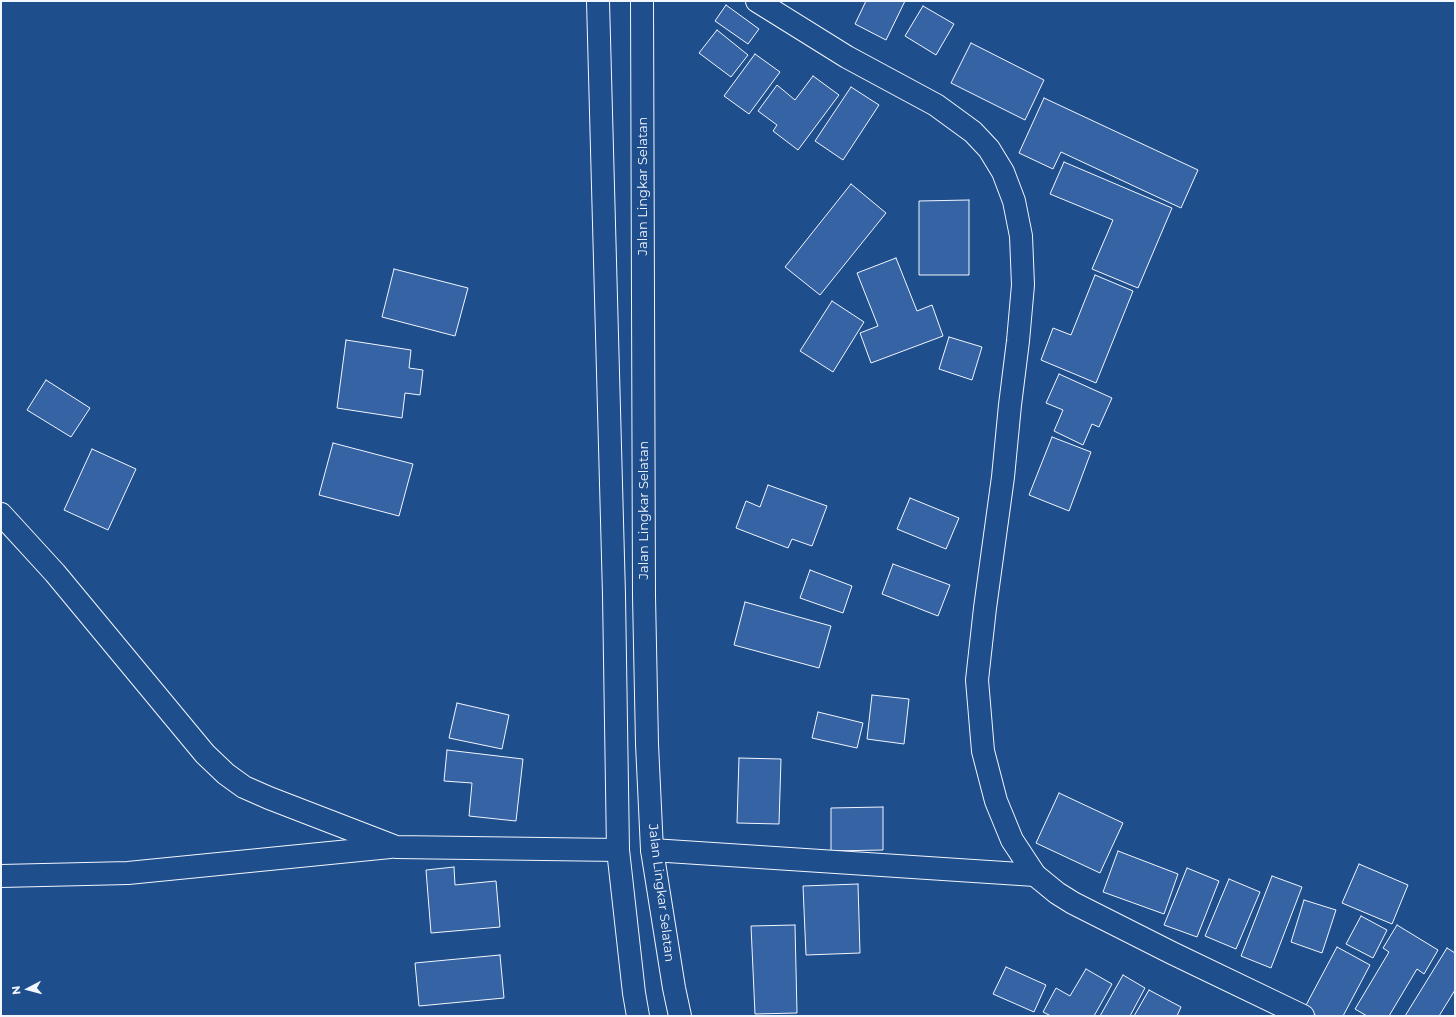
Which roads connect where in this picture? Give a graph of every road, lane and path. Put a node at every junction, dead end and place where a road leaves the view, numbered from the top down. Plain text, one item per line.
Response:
1 (598, 1) edge
2 (642, 1) edge
3 (757, 1) edge
4 (1, 514) edge
5 (614, 595) junction
6 (644, 596) junction
7 (396, 847) junction
8 (618, 850) junction
9 (652, 850) junction
10 (1035, 875) junction
11 (1, 876) edge
12 (638, 1016) edge
13 (680, 1016) edge
14 (1303, 1016) edge

1 - 5 main road
2 - 6 main road, Jalan Lingkar Selatan
3 - 10 main road
4 - 7 main road
5 - 6 main road
5 - 8 main road
6 - 9 main road, Jalan Lingkar Selatan
7 - 8 main road
7 - 11 main road
8 - 12 main road
9 - 10 main road
9 - 13 main road, Jalan Lingkar Selatan
10 - 14 main road

